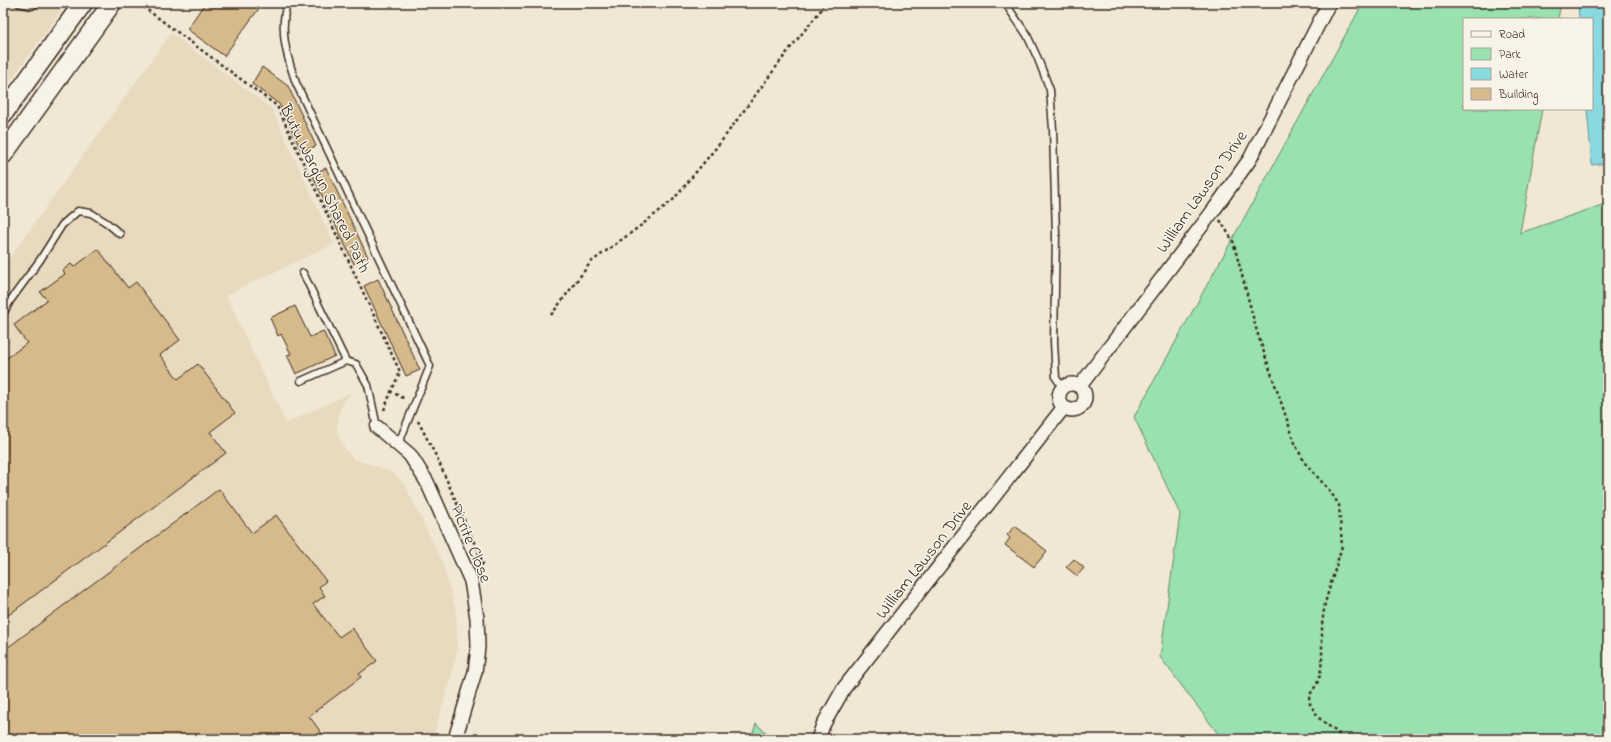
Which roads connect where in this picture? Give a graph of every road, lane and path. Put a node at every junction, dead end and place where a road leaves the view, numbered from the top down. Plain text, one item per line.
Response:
1 (4, 3) edge
2 (19, 3) edge
3 (36, 3) edge
4 (83, 3) edge
5 (112, 3) edge
6 (138, 3) edge
7 (287, 3) edge
8 (823, 3) edge
9 (1005, 3) edge
10 (1330, 3) edge
11 (3, 7) edge
12 (3, 114) edge
13 (3, 155) edge
14 (1224, 225) dead end
15 (120, 234) dead end
16 (303, 273) dead end
17 (3, 314) edge
18 (550, 315) dead end
19 (346, 361) junction
20 (301, 381) dead end
21 (1080, 386) junction
22 (1062, 388) junction
23 (391, 392) dead end
24 (1064, 407) junction
25 (377, 427) joint
26 (398, 445) junction
27 (455, 739) edge
28 (818, 739) edge
29 (1345, 739) edge

1 - 11 lane
2 - 3 lane
4 - 12 main road
5 - 13 main road
6 - 23 path, Butu Wargun Shared Path
7 - 26 lane
8 - 18 path
9 - 22 lane
10 - 21 street, William Lawson Drive
14 - 29 path
15 - 17 lane
16 - 19 lane
19 - 20 lane
19 - 25 lane
21 - 22 street
21 - 24 street
22 - 24 street
24 - 28 street, William Lawson Drive
25 - 26 street, Picrite Close
26 - 27 street, Picrite Close

